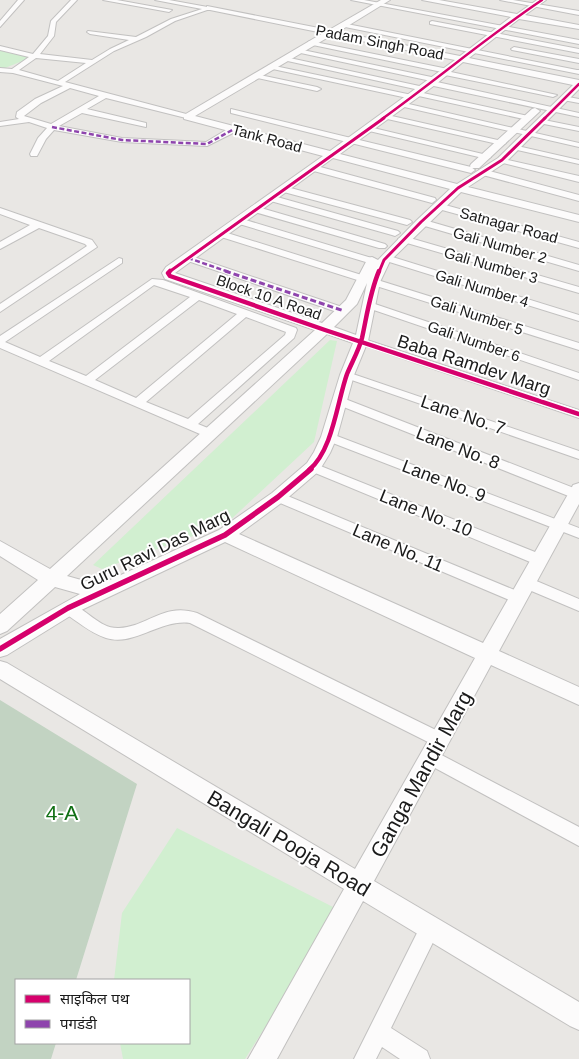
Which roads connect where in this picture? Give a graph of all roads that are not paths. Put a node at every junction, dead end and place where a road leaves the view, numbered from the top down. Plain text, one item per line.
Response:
1 (21, 0) edge
2 (74, 0) edge
3 (106, 0) edge
4 (157, 0) edge
5 (224, 0) edge
6 (354, 0) edge
7 (426, 0) edge
8 (441, 0) edge
9 (504, 0) edge
10 (542, 0) edge
11 (534, 5) junction
12 (210, 8) junction
13 (374, 9) edge
14 (169, 10) dead end
15 (579, 13) edge
16 (520, 15) junction
17 (429, 23) dead end
18 (0, 25) edge
19 (342, 25) junction
20 (579, 26) edge
21 (502, 27) junction
22 (90, 32) dead end
23 (330, 32) junction
24 (137, 39) junction
25 (579, 42) edge
26 (310, 43) junction
27 (482, 43) junction
28 (504, 47) dead end
29 (0, 48) edge
30 (298, 51) junction
31 (579, 51) edge
32 (35, 56) junction
33 (285, 59) junction
34 (461, 59) junction
35 (93, 62) junction
36 (270, 67) junction
37 (0, 70) edge
38 (13, 71) junction
39 (446, 72) junction
40 (577, 75) edge
41 (255, 76) junction
42 (59, 83) junction
43 (69, 86) junction
44 (424, 88) junction
45 (316, 89) dead end
46 (106, 95) junction
47 (553, 96) junction
48 (566, 98) junction
49 (579, 101) edge
50 (402, 104) junction
51 (541, 106) junction
52 (555, 109) junction
53 (80, 110) junction
54 (234, 111) dead end
55 (579, 115) edge
56 (386, 116) junction
57 (187, 117) junction
58 (153, 118) junction
59 (528, 118) junction
60 (29, 120) junction
61 (542, 121) junction
62 (0, 124) edge
63 (52, 127) junction
64 (368, 128) junction
65 (234, 129) junction
66 (579, 129) edge
67 (514, 130) junction
68 (529, 134) junction
69 (352, 139) junction
70 (122, 140) junction
71 (502, 143) junction
72 (579, 145) edge
73 (516, 147) junction
74 (34, 154) dead end
75 (331, 154) junction
76 (487, 157) junction
77 (502, 160) junction
78 (579, 162) edge
79 (313, 168) junction
80 (477, 171) junction
81 (579, 179) edge
82 (453, 186) junction
83 (282, 189) junction
84 (270, 198) junction
85 (579, 198) edge
86 (435, 203) junction
87 (254, 209) junction
88 (0, 211) edge
89 (579, 219) edge
90 (239, 221) junction
91 (407, 222) junction
92 (421, 222) junction
93 (38, 224) junction
94 (221, 234) junction
95 (399, 236) junction
96 (579, 245) edge
97 (0, 246) edge
98 (384, 252) junction
99 (188, 258) junction
100 (119, 261) dead end
101 (372, 261) junction
102 (579, 268) edge
103 (368, 281) junction
104 (579, 290) edge
105 (198, 296) junction
106 (369, 305) junction
107 (0, 309) edge
108 (344, 311) junction
109 (244, 313) junction
110 (579, 318) edge
111 (325, 330) junction
112 (361, 341) junction
113 (0, 342) edge
114 (579, 347) edge
115 (41, 361) junction
116 (348, 375) junction
117 (579, 377) edge
118 (87, 381) junction
119 (138, 402) junction
120 (340, 402) junction
121 (579, 414) edge
122 (190, 424) junction
123 (211, 434) junction
124 (329, 437) junction
125 (579, 455) edge
126 (313, 467) junction
127 (578, 491) edge
128 (278, 497) junction
129 (569, 529) edge
130 (225, 535) junction
131 (0, 548) edge
132 (540, 560) junction
133 (52, 579) junction
134 (523, 590) junction
135 (100, 592) junction
136 (579, 605) edge
137 (68, 608) junction
138 (0, 626) edge
139 (0, 649) edge
140 (487, 654) junction
141 (0, 668) edge
142 (579, 696) edge
143 (435, 748) junction
144 (579, 837) edge
145 (359, 885) junction
146 (430, 928) junction
147 (579, 1018) edge
148 (378, 1032) junction
149 (262, 1059) edge
150 (365, 1059) edge
151 (419, 1059) edge

1 - 18 street
2 - 32 street
3 - 14 street
4 - 12 street
5 - 12 street
6 - 13 street
7 - 16 street
8 - 16 street
9 - 11 street
10 - 11 street
11 - 15 street
11 - 16 street
12 - 23 street, Padam Singh Road
12 - 24 street
13 - 19 street
13 - 21 street
16 - 20 street
16 - 21 street
17 - 27 street
19 - 23 street
19 - 27 street
21 - 25 street
21 - 27 street
22 - 24 street
23 - 26 street
23 - 34 street, Padam Singh Road
24 - 35 street
26 - 30 street
26 - 39 street
27 - 31 street
27 - 34 street
27 - 40 street
28 - 40 street
29 - 32 street
30 - 33 street
30 - 44 street
32 - 35 street
32 - 38 street
33 - 36 street
33 - 44 street
34 - 39 street
34 - 40 street, Padam Singh Road
35 - 42 street
36 - 41 street
36 - 44 street
37 - 38 street, Tank Road
38 - 42 street, Tank Road
39 - 44 street
39 - 47 street
40 - 47 street, Guru Ravi Das Marg
40 - 48 street, Guru Ravi Das Marg
41 - 45 street
41 - 57 street
42 - 43 street, Tank Road
43 - 46 street, Tank Road
43 - 60 street
44 - 50 street
44 - 51 street
44 - 59 street
46 - 53 street
46 - 58 street, Tank Road
47 - 51 street, Guru Ravi Das Marg
48 - 49 street
48 - 52 street, Guru Ravi Das Marg
50 - 56 street
50 - 67 street
51 - 52 street
51 - 59 street, Guru Ravi Das Marg
52 - 55 street
52 - 61 street, Guru Ravi Das Marg
53 - 58 street
53 - 63 street
54 - 69 street
56 - 64 street
56 - 71 street
57 - 58 street, Tank Road
57 - 65 street, Tank Road
58 - 70 street
59 - 67 street, Guru Ravi Das Marg
60 - 62 street
60 - 63 street
61 - 66 street
61 - 68 street, Guru Ravi Das Marg
63 - 70 street
63 - 74 street
64 - 69 street
64 - 76 street
65 - 70 street
65 - 75 street, Tank Road
67 - 68 street
67 - 71 street, Guru Ravi Das Marg
68 - 72 street
68 - 73 street, Guru Ravi Das Marg
69 - 75 street
69 - 80 street
71 - 76 street, Guru Ravi Das Marg
73 - 77 street, Guru Ravi Das Marg
73 - 78 street
75 - 79 street
75 - 82 street, Tank Road
76 - 80 street, Guru Ravi Das Marg
77 - 80 street, Guru Ravi Das Marg
77 - 81 street
79 - 83 street
79 - 86 street, Satnagar Road
80 - 82 street, Guru Ravi Das Marg
80 - 85 street
82 - 86 street, Guru Ravi Das Marg
82 - 89 street, Tank Road
83 - 84 street
83 - 91 street
84 - 87 street
84 - 95 street, Gali Number 3
86 - 91 street, Guru Ravi Das Marg
86 - 92 street, Guru Ravi Das Marg
86 - 96 street, Satnagar Road
87 - 90 street
87 - 98 street, Gali Number 4
88 - 93 street
90 - 94 street
90 - 101 street
91 - 95 street, Guru Ravi Das Marg
92 - 95 street, Guru Ravi Das Marg
92 - 102 street, Gali Number 2
93 - 97 street
93 - 107 street
94 - 99 street
94 - 103 street, Gali Number 5
95 - 98 street, Guru Ravi Das Marg
95 - 104 street, Gali Number 3
98 - 101 street, Guru Ravi Das Marg
98 - 103 street, Guru Ravi Das Marg
98 - 110 street, Gali Number 4
99 - 108 street
99 - 111 street, Block 10 A Road
100 - 113 street
101 - 103 street, Guru Ravi Das Marg
103 - 106 street, Guru Ravi Das Marg
103 - 108 street, Guru Ravi Das Marg
103 - 114 street, Gali Number 5
105 - 109 street
105 - 115 street
105 - 118 street
106 - 112 street, Guru Ravi Das Marg
106 - 117 street, Gali Number 6
108 - 111 street, Guru Ravi Das Marg
109 - 119 street
109 - 122 street
111 - 112 street, Block 10 A Road
111 - 123 street, Guru Ravi Das Marg
112 - 116 street, Guru Ravi Das Marg
112 - 121 street, Baba Ramdev Marg
113 - 115 street
115 - 118 street
116 - 120 street, Guru Ravi Das Marg
116 - 125 street, Lane No. 7
118 - 119 street
119 - 122 street
120 - 124 street, Guru Ravi Das Marg
120 - 127 street, Lane No. 8
122 - 123 street
123 - 133 street, Guru Ravi Das Marg
124 - 126 street, Guru Ravi Das Marg
124 - 129 street, Lane No. 9
126 - 128 street, Guru Ravi Das Marg
126 - 132 street, Lane No. 10
127 - 129 street, Ganga Mandir Marg
128 - 130 street, Guru Ravi Das Marg
128 - 134 street, Lane No. 11
129 - 132 street, Ganga Mandir Marg
130 - 135 street, Guru Ravi Das Marg
130 - 140 street
131 - 133 street
132 - 134 street, Ganga Mandir Marg
133 - 135 street
133 - 138 street, Guru Ravi Das Marg
134 - 136 street, Lane No. 11
134 - 140 street, Ganga Mandir Marg
135 - 137 street, Guru Ravi Das Marg
137 - 139 street, Guru Ravi Das Marg
137 - 143 street
140 - 142 street
140 - 143 street, Ganga Mandir Marg
141 - 145 street, Bangali Pooja Road
143 - 144 street
143 - 145 street, Ganga Mandir Marg
145 - 146 street, Bangali Pooja Road
145 - 149 street, Ganga Mandir Marg
146 - 147 street, Bangali Pooja Road
146 - 148 street
148 - 150 street
148 - 151 street

